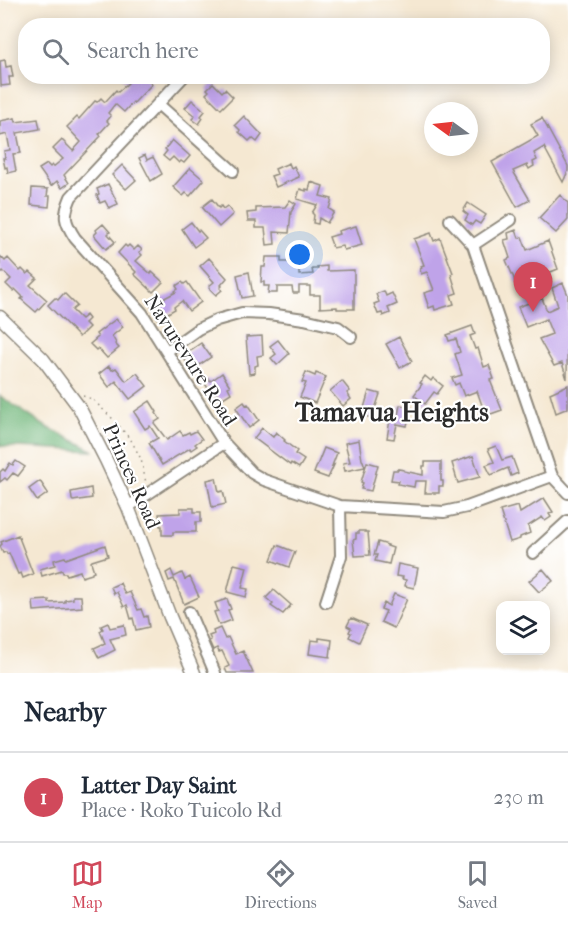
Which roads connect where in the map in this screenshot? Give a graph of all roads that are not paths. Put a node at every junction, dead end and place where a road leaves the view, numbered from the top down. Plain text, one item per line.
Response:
1 (177, 84) edge
2 (158, 104) junction
3 (233, 171) dead end
4 (450, 220) dead end
5 (512, 220) dead end
6 (473, 245) junction
7 (0, 317) edge
8 (351, 337) dead end
9 (167, 351) junction
10 (224, 443) junction
11 (552, 476) junction
12 (568, 493) edge
13 (340, 506) junction
14 (128, 507) junction
15 (568, 521) edge
16 (533, 554) dead end
17 (326, 602) dead end
18 (189, 612) dead end
19 (201, 642) junction
20 (183, 651) junction
21 (194, 673) edge
22 (215, 673) edge

1 - 2 street, Navurevure Road
2 - 3 street
2 - 9 street, Navurevure Road
4 - 6 street
5 - 6 street
6 - 11 street
7 - 14 main road, Princes Road
8 - 9 street
9 - 10 street, Navurevure Road
10 - 13 street, Navurevure Road
10 - 14 street
11 - 12 street
11 - 13 street, Navurevure Road
13 - 17 street
14 - 20 main road, Princes Road
15 - 16 street
18 - 19 street
19 - 20 street
19 - 22 street
20 - 21 main road, Princes Road

